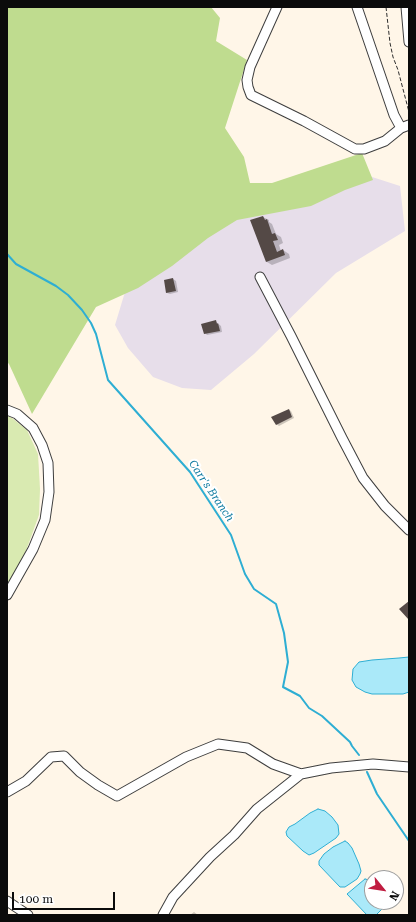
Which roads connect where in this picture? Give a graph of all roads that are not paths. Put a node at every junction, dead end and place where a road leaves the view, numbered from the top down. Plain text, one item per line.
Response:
1 (277, 7) edge
2 (357, 7) edge
3 (406, 7) edge
4 (408, 19) edge
5 (409, 42) edge
6 (405, 127) edge
7 (260, 277) dead end
8 (7, 410) edge
9 (409, 530) edge
10 (7, 595) edge
11 (409, 767) edge
12 (300, 774) junction
13 (7, 792) edge
14 (7, 901) edge
15 (28, 915) edge
16 (163, 915) edge

1 - 6 street
2 - 6 street
3 - 4 street
4 - 5 street
7 - 9 street
8 - 10 street
11 - 12 street
12 - 13 street
12 - 16 street
14 - 15 street

